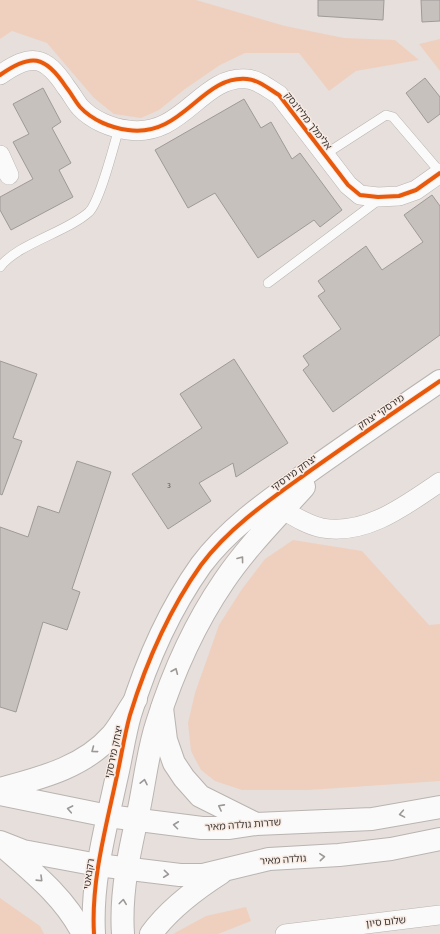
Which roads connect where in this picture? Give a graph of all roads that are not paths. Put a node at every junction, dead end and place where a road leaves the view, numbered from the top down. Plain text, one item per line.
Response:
1 (0, 75) edge
2 (119, 128) junction
3 (0, 155) edge
4 (324, 155) junction
5 (440, 173) edge
6 (9, 175) dead end
7 (382, 197) junction
8 (0, 267) edge
9 (268, 283) dead end
10 (440, 381) edge
11 (331, 456) junction
12 (440, 482) edge
13 (283, 510) junction
14 (136, 699) junction
15 (162, 708) junction
16 (0, 789) edge
17 (0, 794) edge
18 (440, 807) edge
19 (108, 816) junction
20 (136, 821) junction
21 (256, 824) junction
22 (440, 839) edge
23 (0, 843) edge
24 (98, 865) junction
25 (127, 869) junction
26 (223, 871) junction
27 (440, 916) edge
28 (83, 934) edge
29 (94, 934) edge
30 (123, 934) edge
31 (151, 934) edge
32 (285, 934) edge

1 - 2 street, אלימלך מליז'נסק
2 - 4 street, אלימלך מליז'נסק
2 - 8 lane
3 - 6 street
4 - 5 lane
4 - 7 street, אלימלך מליז'נסק
5 - 7 street, אלימלך מליז'נסק
7 - 9 lane
10 - 11 main road, מירסקי יצחק
11 - 13 main road, יצחק מירסקי
11 - 14 main road, יצחק מירסקי
12 - 13 street
15 -> 13 main road, יצחק מירסקי
14 -> 16 main road
14 - 19 main road, יצחק מירסקי
20 -> 15 main road, יצחק מירסקי
21 -> 15 main road
19 -> 17 main road, שדרות גולדה מאיר
18 -> 21 main road, שדרות גולדה מאיר
19 - 20 main road, שדרות גולדה מאיר
19 - 24 main road, רקנאטי
21 -> 20 main road, שדרות גולדה מאיר
20 - 25 main road
26 -> 22 main road, גולדה מאיר
23 - 24 main road
23 -> 28 main road
24 - 25 main road
24 - 29 main road, רקנאטי
25 -> 26 main road, גולדה מאיר
30 -> 25 main road
26 - 31 main road
27 - 32 street, שלום סיון

